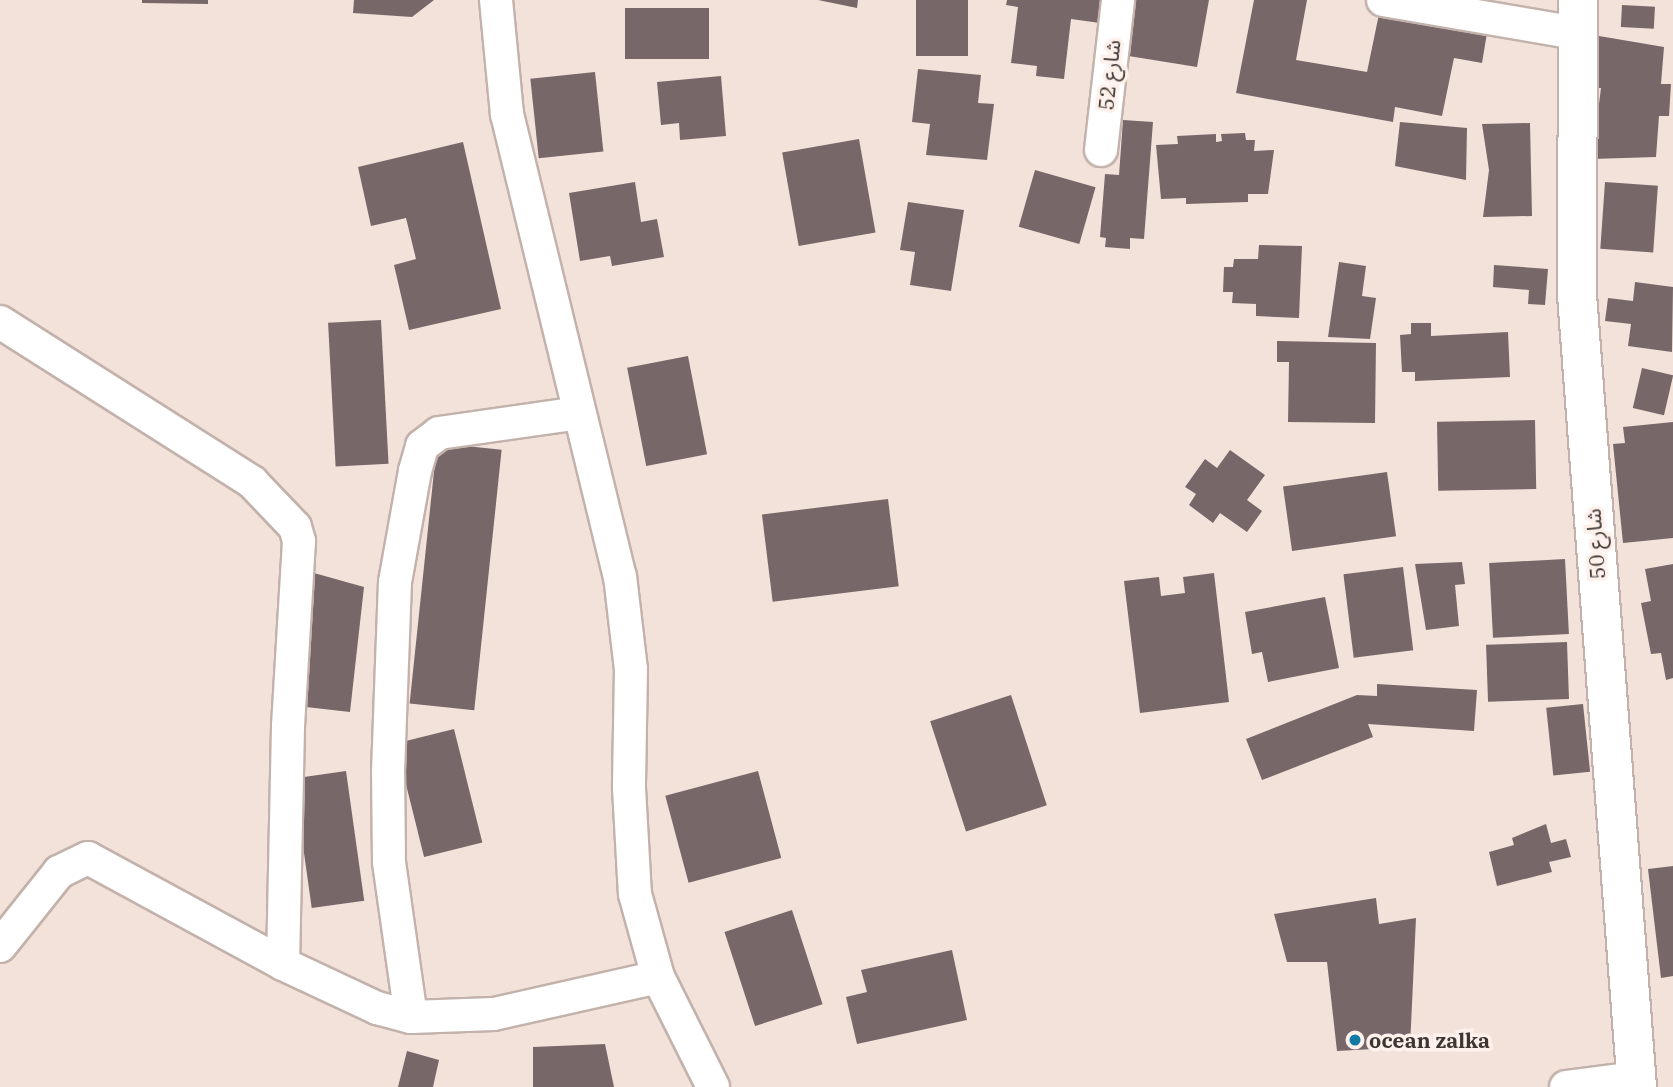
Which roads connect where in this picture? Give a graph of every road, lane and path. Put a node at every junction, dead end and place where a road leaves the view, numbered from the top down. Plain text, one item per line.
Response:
1 (496, 0) edge
2 (1118, 0) edge
3 (1383, 0) edge
4 (1578, 17) edge
5 (1101, 150) dead end
6 (0, 322) edge
7 (579, 413) junction
8 (0, 946) edge
9 (283, 964) junction
10 (658, 977) junction
11 (411, 1017) junction
12 (1636, 1083) edge
13 (713, 1087) edge
14 (1566, 1087) edge

1 - 7 street
2 - 5 street, شارع 52
3 - 4 street
4 - 12 street, شارع 50
6 - 9 street
7 - 10 street
7 - 11 street
8 - 9 street
9 - 11 street
10 - 11 street
10 - 13 street
12 - 14 street

